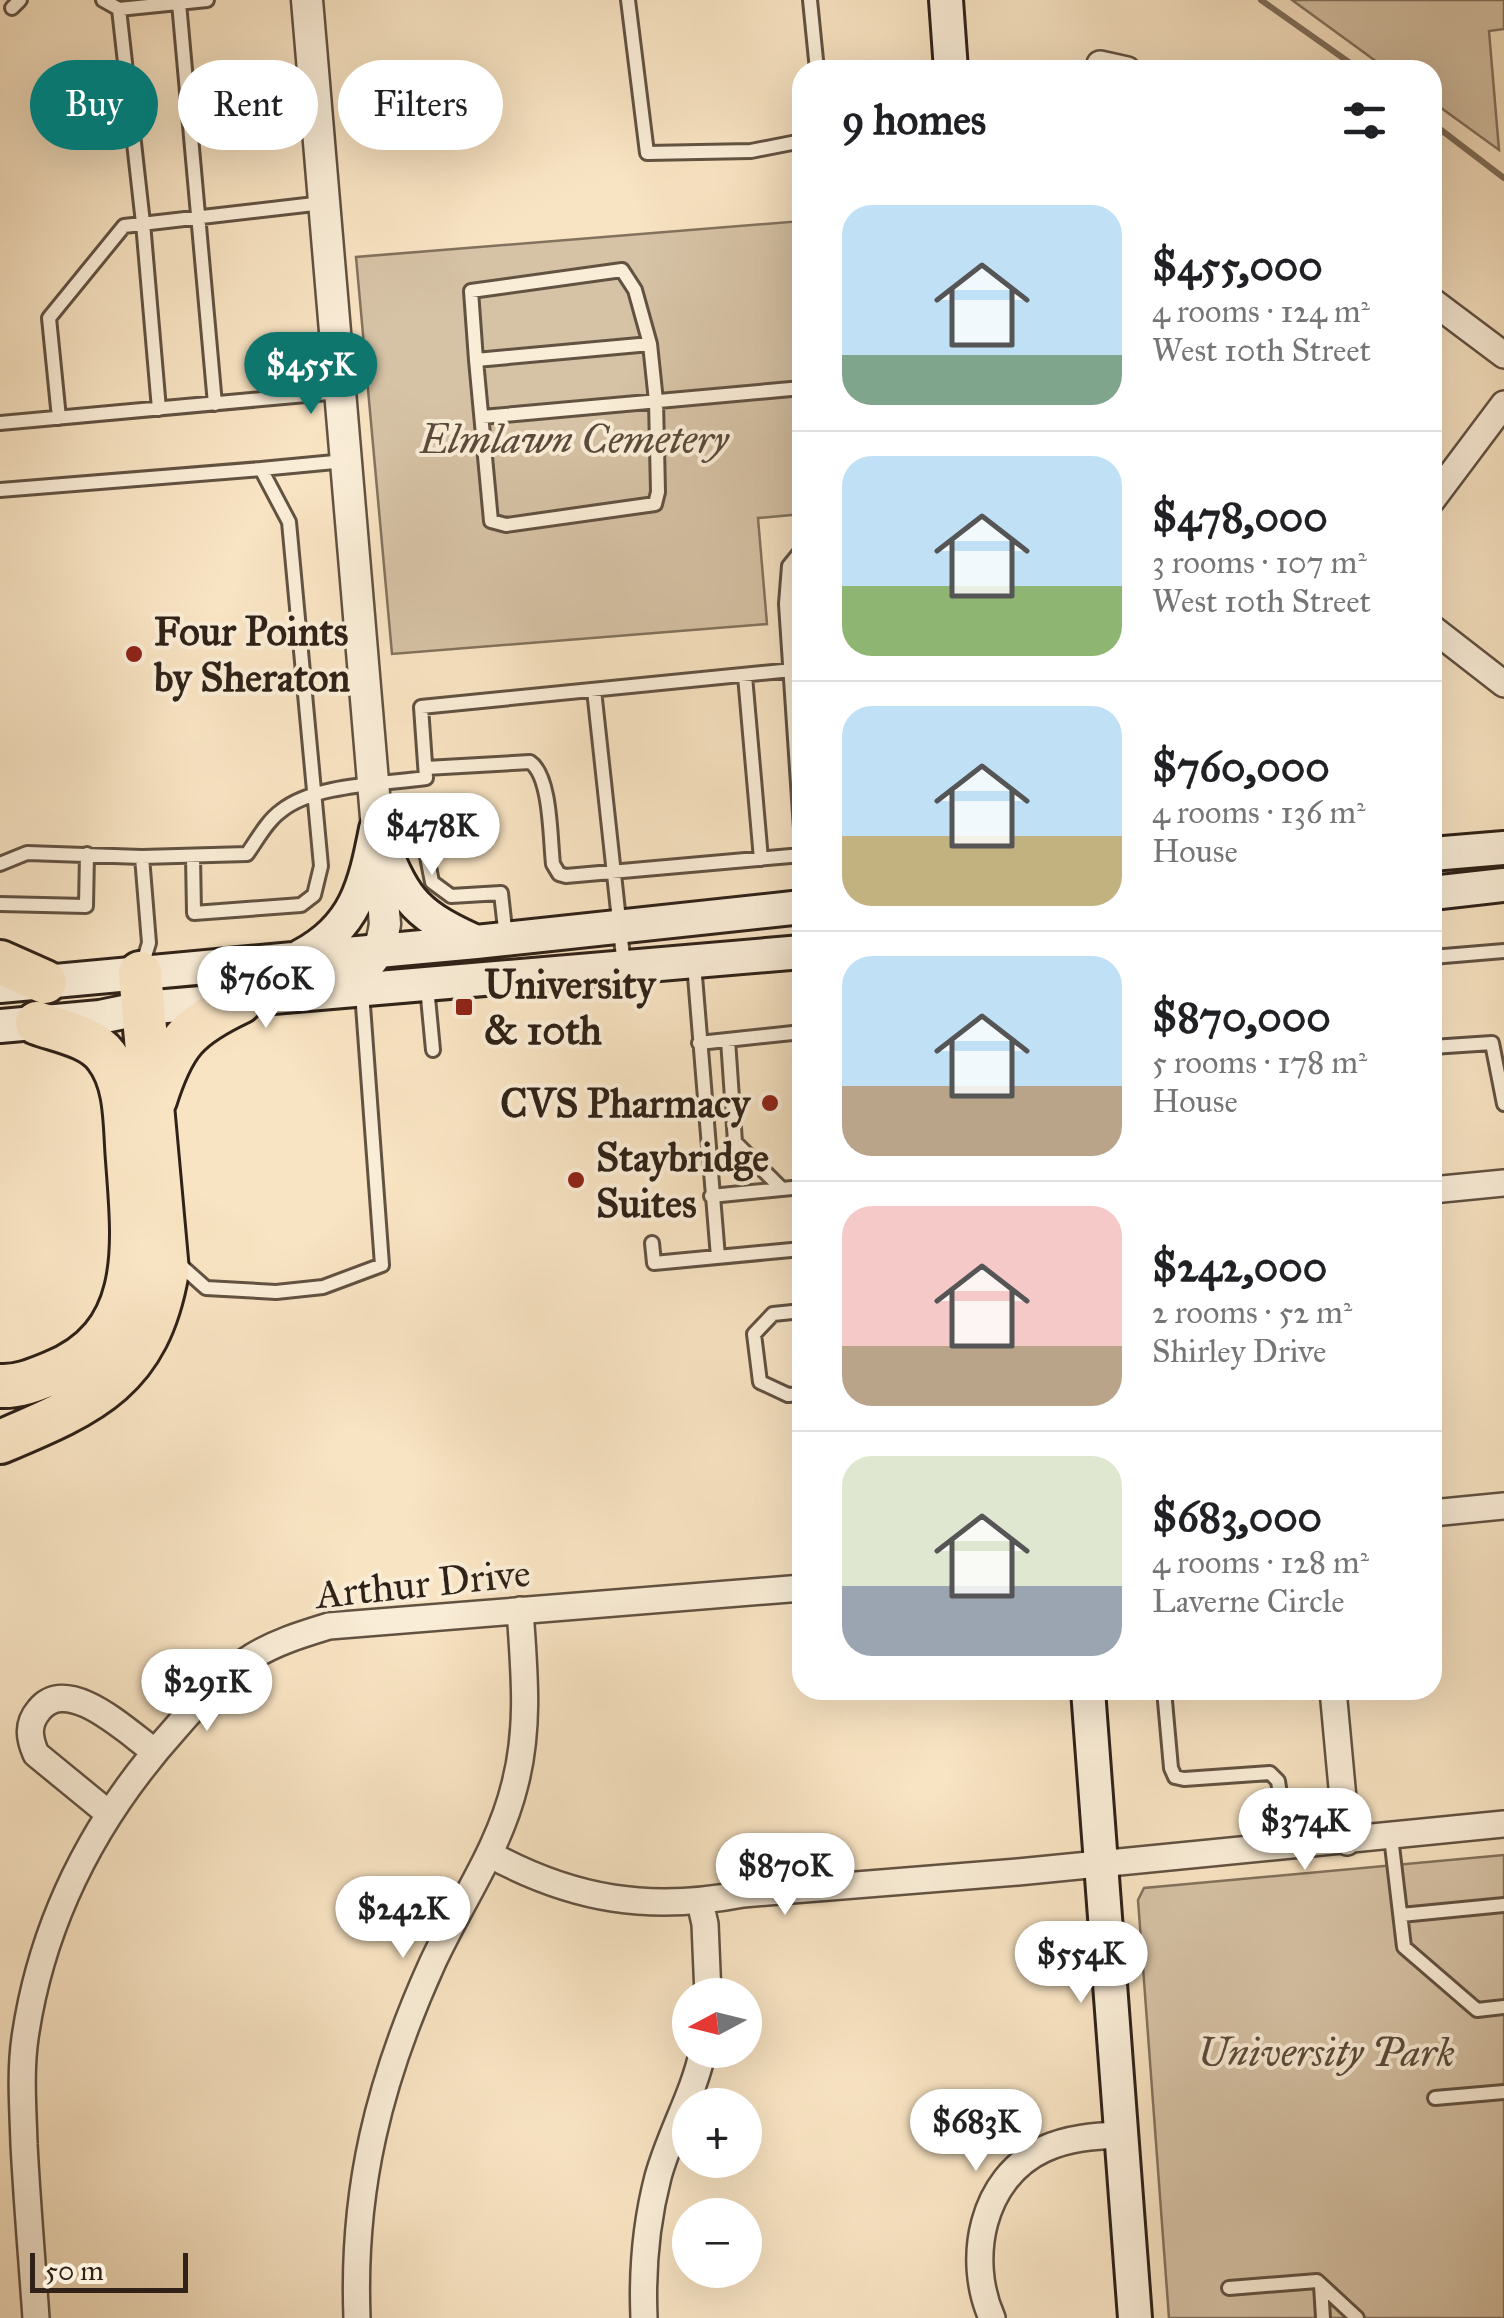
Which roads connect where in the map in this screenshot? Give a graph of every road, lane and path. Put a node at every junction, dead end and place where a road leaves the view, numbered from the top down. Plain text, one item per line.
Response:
1 (103, 0) edge
2 (208, 0) edge
3 (306, 0) edge
4 (628, 0) edge
5 (810, 0) edge
6 (946, 0) edge
7 (179, 3) junction
8 (119, 9) junction
9 (816, 60) edge
10 (950, 60) edge
11 (792, 144) edge
12 (323, 204) junction
13 (200, 217) junction
14 (144, 224) junction
15 (1442, 309) edge
16 (650, 344) junction
17 (1504, 355) edge
18 (476, 360) junction
19 (792, 389) edge
20 (339, 392) junction
21 (656, 401) junction
22 (215, 404) junction
23 (1504, 404) edge
24 (159, 409) junction
25 (482, 417) junction
26 (59, 418) junction
27 (0, 424) edge
28 (345, 461) junction
29 (262, 468) junction
30 (1442, 487) edge
31 (0, 490) edge
32 (792, 562) edge
33 (792, 611) edge
34 (1442, 636) edge
35 (792, 670) edge
36 (746, 676) junction
37 (1504, 684) edge
38 (594, 690) junction
39 (426, 768) junction
40 (372, 785) junction
41 (313, 795) junction
42 (376, 825) junction
43 (1504, 848) edge
44 (1442, 853) edge
45 (88, 854) junction
46 (194, 856) junction
47 (792, 856) edge
48 (142, 857) junction
49 (761, 859) junction
50 (0, 864) edge
51 (612, 872) junction
52 (1504, 885) edge
53 (1442, 892) edge
54 (0, 904) edge
55 (792, 909) edge
56 (620, 927) junction
57 (491, 941) junction
58 (381, 950) junction
59 (1504, 951) edge
60 (792, 953) edge
61 (1442, 956) edge
62 (295, 959) junction
63 (694, 961) junction
64 (0, 962) edge
65 (624, 968) junction
66 (0, 986) edge
67 (427, 986) junction
68 (362, 992) junction
69 (154, 996) junction
70 (240, 1002) junction
71 (27, 1010) edge
72 (792, 1033) edge
73 (728, 1040) junction
74 (699, 1042) junction
75 (1442, 1046) edge
76 (433, 1050) dead end
77 (1504, 1104) edge
78 (152, 1110) junction
79 (1504, 1183) edge
80 (792, 1189) edge
81 (1442, 1189) edge
82 (782, 1190) junction
83 (711, 1196) junction
84 (652, 1243) dead end
85 (166, 1248) junction
86 (792, 1250) edge
87 (718, 1257) junction
88 (792, 1312) edge
89 (0, 1386) edge
90 (792, 1395) edge
91 (0, 1442) edge
92 (1504, 1506) edge
93 (1442, 1512) edge
94 (792, 1589) edge
95 (520, 1610) junction
96 (1089, 1700) edge
97 (1165, 1700) edge
98 (1334, 1700) edge
99 (154, 1751) junction
100 (108, 1813) junction
101 (1504, 1824) edge
102 (1390, 1837) junction
103 (1347, 1842) junction
104 (1288, 1847) junction
105 (491, 1855) junction
106 (1100, 1864) junction
107 (700, 1902) junction
108 (1504, 1905) edge
109 (1400, 1915) junction
110 (707, 1978) edge
111 (1504, 2008) edge
112 (698, 2068) edge
113 (1504, 2092) edge
114 (1435, 2098) dead end
115 (1120, 2135) junction
116 (1321, 2285) junction
117 (1228, 2288) dead end
118 (36, 2318) edge
119 (357, 2318) edge
120 (644, 2318) edge
121 (992, 2318) edge
122 (1134, 2318) edge
123 (1324, 2318) edge
124 (1357, 2318) edge

1 - 8 lane
2 - 7 lane
3 - 12 street
4 - 11 lane
5 - 9 lane
6 - 10 main road
7 - 8 lane
7 - 13 lane
8 - 14 lane
12 - 13 lane
12 - 20 street
13 - 14 lane
13 - 22 lane
14 - 24 lane
14 - 26 lane
15 - 17 street
16 - 18 lane
16 - 18 lane
16 - 21 lane
18 - 25 lane
19 - 21 lane
20 - 22 lane
20 - 28 street
21 - 25 lane
21 - 25 lane
22 - 24 lane
23 - 30 street
24 - 26 lane
26 - 27 lane
28 - 29 lane
28 - 40 street
29 - 31 lane
29 - 41 lane
32 - 33 lane
34 - 37 street
35 - 36 lane
36 - 38 lane
36 - 49 lane
38 - 39 lane
38 - 51 lane
39 - 40 lane
39 - 51 lane
40 - 41 lane
40 - 42 street
41 - 46 lane
41 - 46 lane
42 - 57 main road
42 - 57 lane
42 - 58 street
42 - 62 main road
43 - 44 main road
45 - 48 lane
45 - 50 lane
45 - 54 lane
46 - 48 lane
47 - 49 lane
48 - 69 lane
49 - 51 lane
51 - 56 lane
52 - 53 main road
55 - 56 main road
56 - 57 main road
56 - 65 lane
57 - 58 main road
58 - 62 main road
58 - 69 street
59 - 61 lane
60 - 63 main road
62 - 69 main road
63 - 65 main road
63 - 74 lane
64 - 71 highway
65 - 67 main road
66 - 71 main road
67 - 68 main road
67 - 76 lane
68 - 70 main road
68 - 85 lane
69 - 70 main road
69 - 71 main road
69 - 78 highway
70 - 78 highway
71 - 89 highway
72 - 73 lane
73 - 74 lane
73 - 82 lane
74 - 83 lane
75 - 77 lane
78 - 85 highway
79 - 81 street
80 - 82 lane
82 - 83 lane
83 - 87 lane
84 - 87 lane
85 - 91 highway
86 - 87 lane
88 - 90 lane
92 - 93 street
94 - 95 street, Arthur Drive
95 - 99 street, Arthur Drive
95 - 105 street
96 - 106 main road
97 - 104 lane
98 - 103 street
99 - 100 street, Arthur Drive
99 - 100 street
100 - 118 street, Arthur Drive
101 - 102 street
102 - 103 street
102 - 109 lane
103 - 104 street
104 - 106 street
105 - 107 street
105 - 119 street
106 - 107 street
106 - 115 main road
107 - 110 street
108 - 109 lane
109 - 111 lane
112 - 120 street
113 - 114 lane
115 - 121 street
115 - 122 main road
116 - 117 lane
116 - 123 lane
116 - 124 lane

